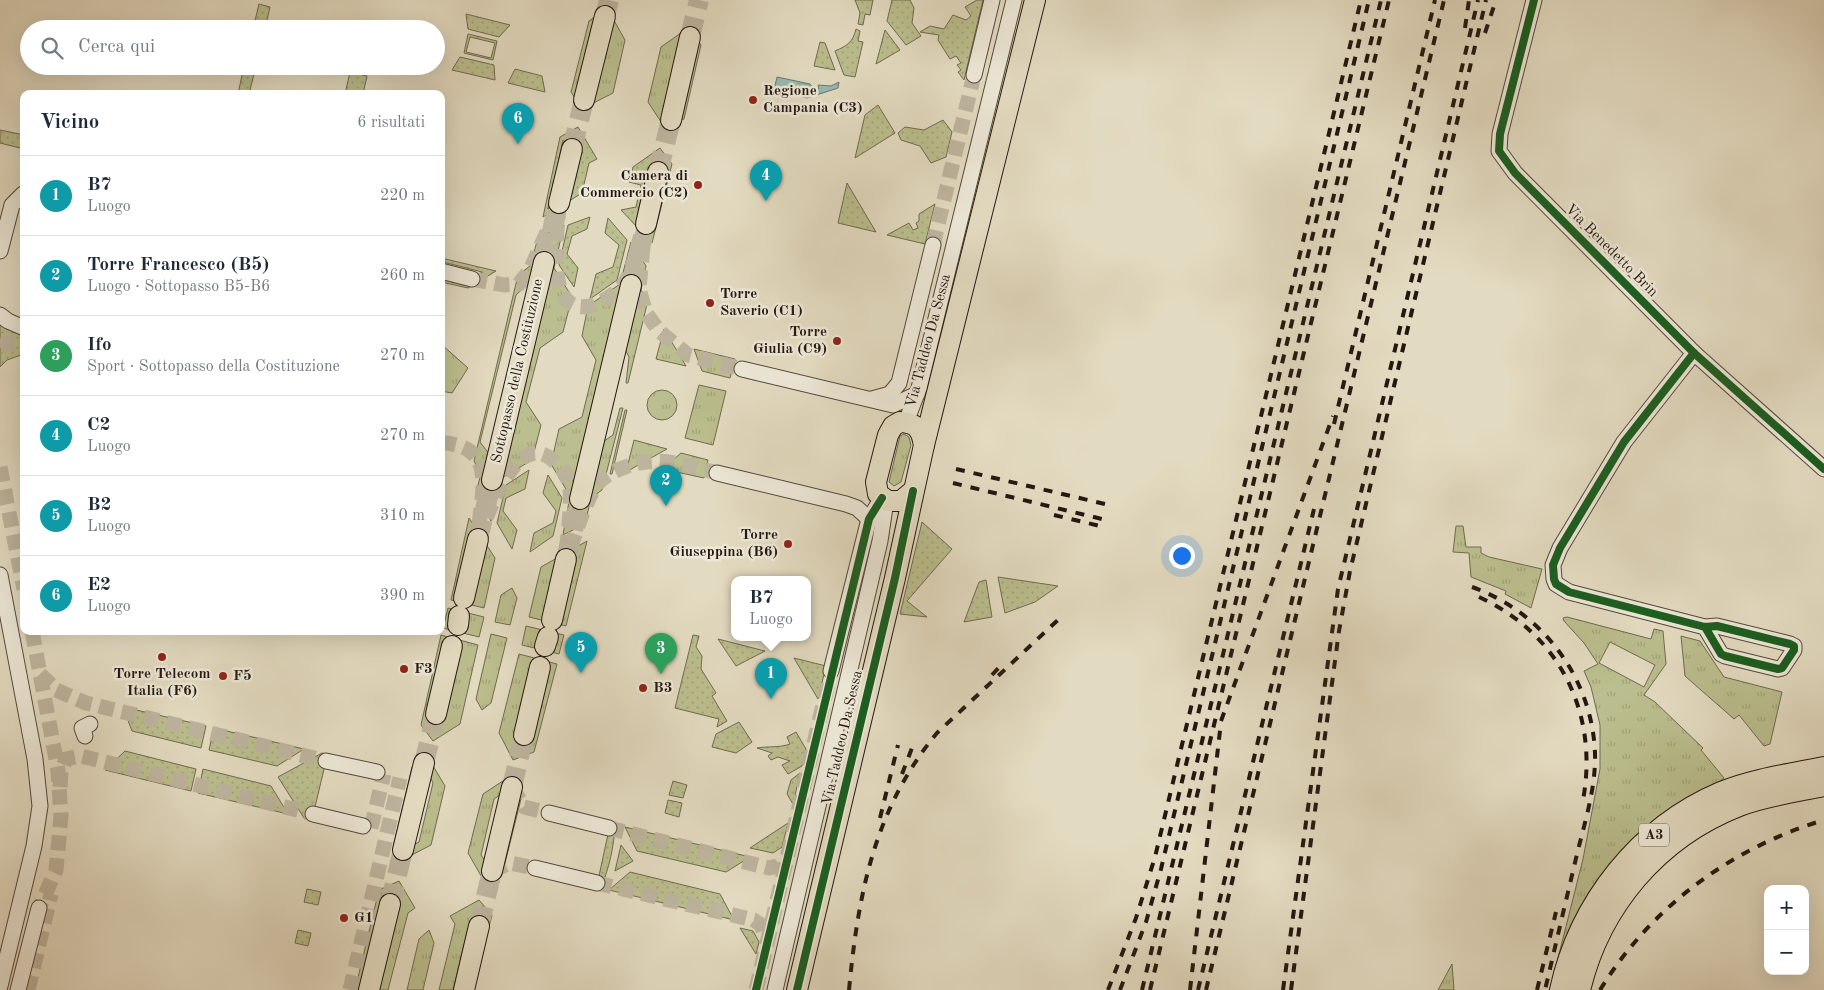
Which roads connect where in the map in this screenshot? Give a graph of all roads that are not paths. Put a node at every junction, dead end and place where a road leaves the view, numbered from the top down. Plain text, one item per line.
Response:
1 (992, 0) edge
2 (1014, 0) edge
3 (1034, 0) edge
4 (1534, 0) edge
5 (605, 16) tunnel mouth
6 (690, 37) tunnel mouth
7 (974, 75) tunnel mouth
8 (584, 100) tunnel mouth
9 (671, 120) tunnel mouth
10 (572, 149) tunnel mouth
11 (658, 172) tunnel mouth
12 (20, 195) edge
13 (20, 197) edge
14 (559, 203) tunnel mouth
15 (0, 204) edge
16 (646, 224) tunnel mouth
17 (933, 244) tunnel mouth
18 (0, 251) edge
19 (544, 262) tunnel mouth
20 (445, 272) edge
21 (472, 279) tunnel mouth
22 (631, 285) tunnel mouth
23 (0, 315) edge
24 (20, 326) edge
25 (1694, 353) junction
26 (742, 369) tunnel mouth
27 (917, 394) junction
28 (870, 399) junction
29 (900, 416) junction
30 (924, 445) junction
31 (1824, 469) edge
32 (717, 473) tunnel mouth
33 (492, 480) tunnel mouth
34 (914, 491) junction
35 (882, 498) junction
36 (580, 499) tunnel mouth
37 (846, 504) junction
38 (869, 519) junction
39 (478, 539) tunnel mouth
40 (566, 558) tunnel mouth
41 (0, 575) edge
42 (460, 613) dead end
43 (1705, 627) junction
44 (548, 634) dead end
45 (452, 646) dead end
46 (540, 667) dead end
47 (831, 671) tunnel mouth
48 (436, 714) tunnel mouth
49 (524, 735) tunnel mouth
50 (326, 760) tunnel mouth
51 (424, 763) tunnel mouth
52 (1824, 768) edge
53 (377, 772) dead end
54 (1824, 785) edge
55 (512, 787) dead end
56 (549, 813) tunnel mouth
57 (313, 814) tunnel mouth
58 (363, 826) dead end
59 (609, 828) tunnel mouth
60 (403, 850) tunnel mouth
61 (535, 868) tunnel mouth
62 (492, 871) dead end
63 (597, 883) tunnel mouth
64 (390, 904) tunnel mouth
65 (38, 908) tunnel mouth
66 (479, 926) tunnel mouth
67 (0, 986) edge
68 (18, 990) edge
69 (369, 990) edge
70 (464, 990) edge
71 (775, 990) edge
72 (797, 990) edge
73 (1561, 990) edge
74 (1579, 990) edge

1 - 7 street
2 - 27 street, Via Taddeo Da Sessa
3 - 30 main road, Via Taddeo Da Sessa
4 - 25 street, Via Benedetto Brin
5 - 8 main road
6 - 9 main road
10 - 14 main road
11 - 16 main road
12 - 15 street
13 - 18 street
17 - 28 street
19 - 33 main road, Sottopasso della Costituzione
20 - 21 street
22 - 36 main road
23 - 24 street
25 - 31 street, Via Benedetto Brin
25 - 43 street
26 - 28 street
27 - 29 street, Via Taddeo Da Sessa
27 - 29 street
28 - 29 street
29 - 30 main road
29 - 35 main road, Via Taddeo Da Sessa
30 - 34 main road, Via Taddeo Da Sessa
32 - 37 street
34 - 35 main road
34 - 72 main road, Via Taddeo Da Sessa
35 - 37 street
35 - 38 street
35 - 71 street, Via Taddeo Da Sessa
37 - 38 street
38 - 47 street
39 - 42 main road
40 - 44 main road
41 - 67 street
43 - 43 street
45 - 48 main road
46 - 49 main road
50 - 53 street
51 - 60 main road
52 - 73 highway, A3
54 - 74 highway, A3
55 - 62 main road
56 - 59 street
57 - 58 street
61 - 63 street
64 - 69 main road
65 - 68 street
66 - 70 main road

